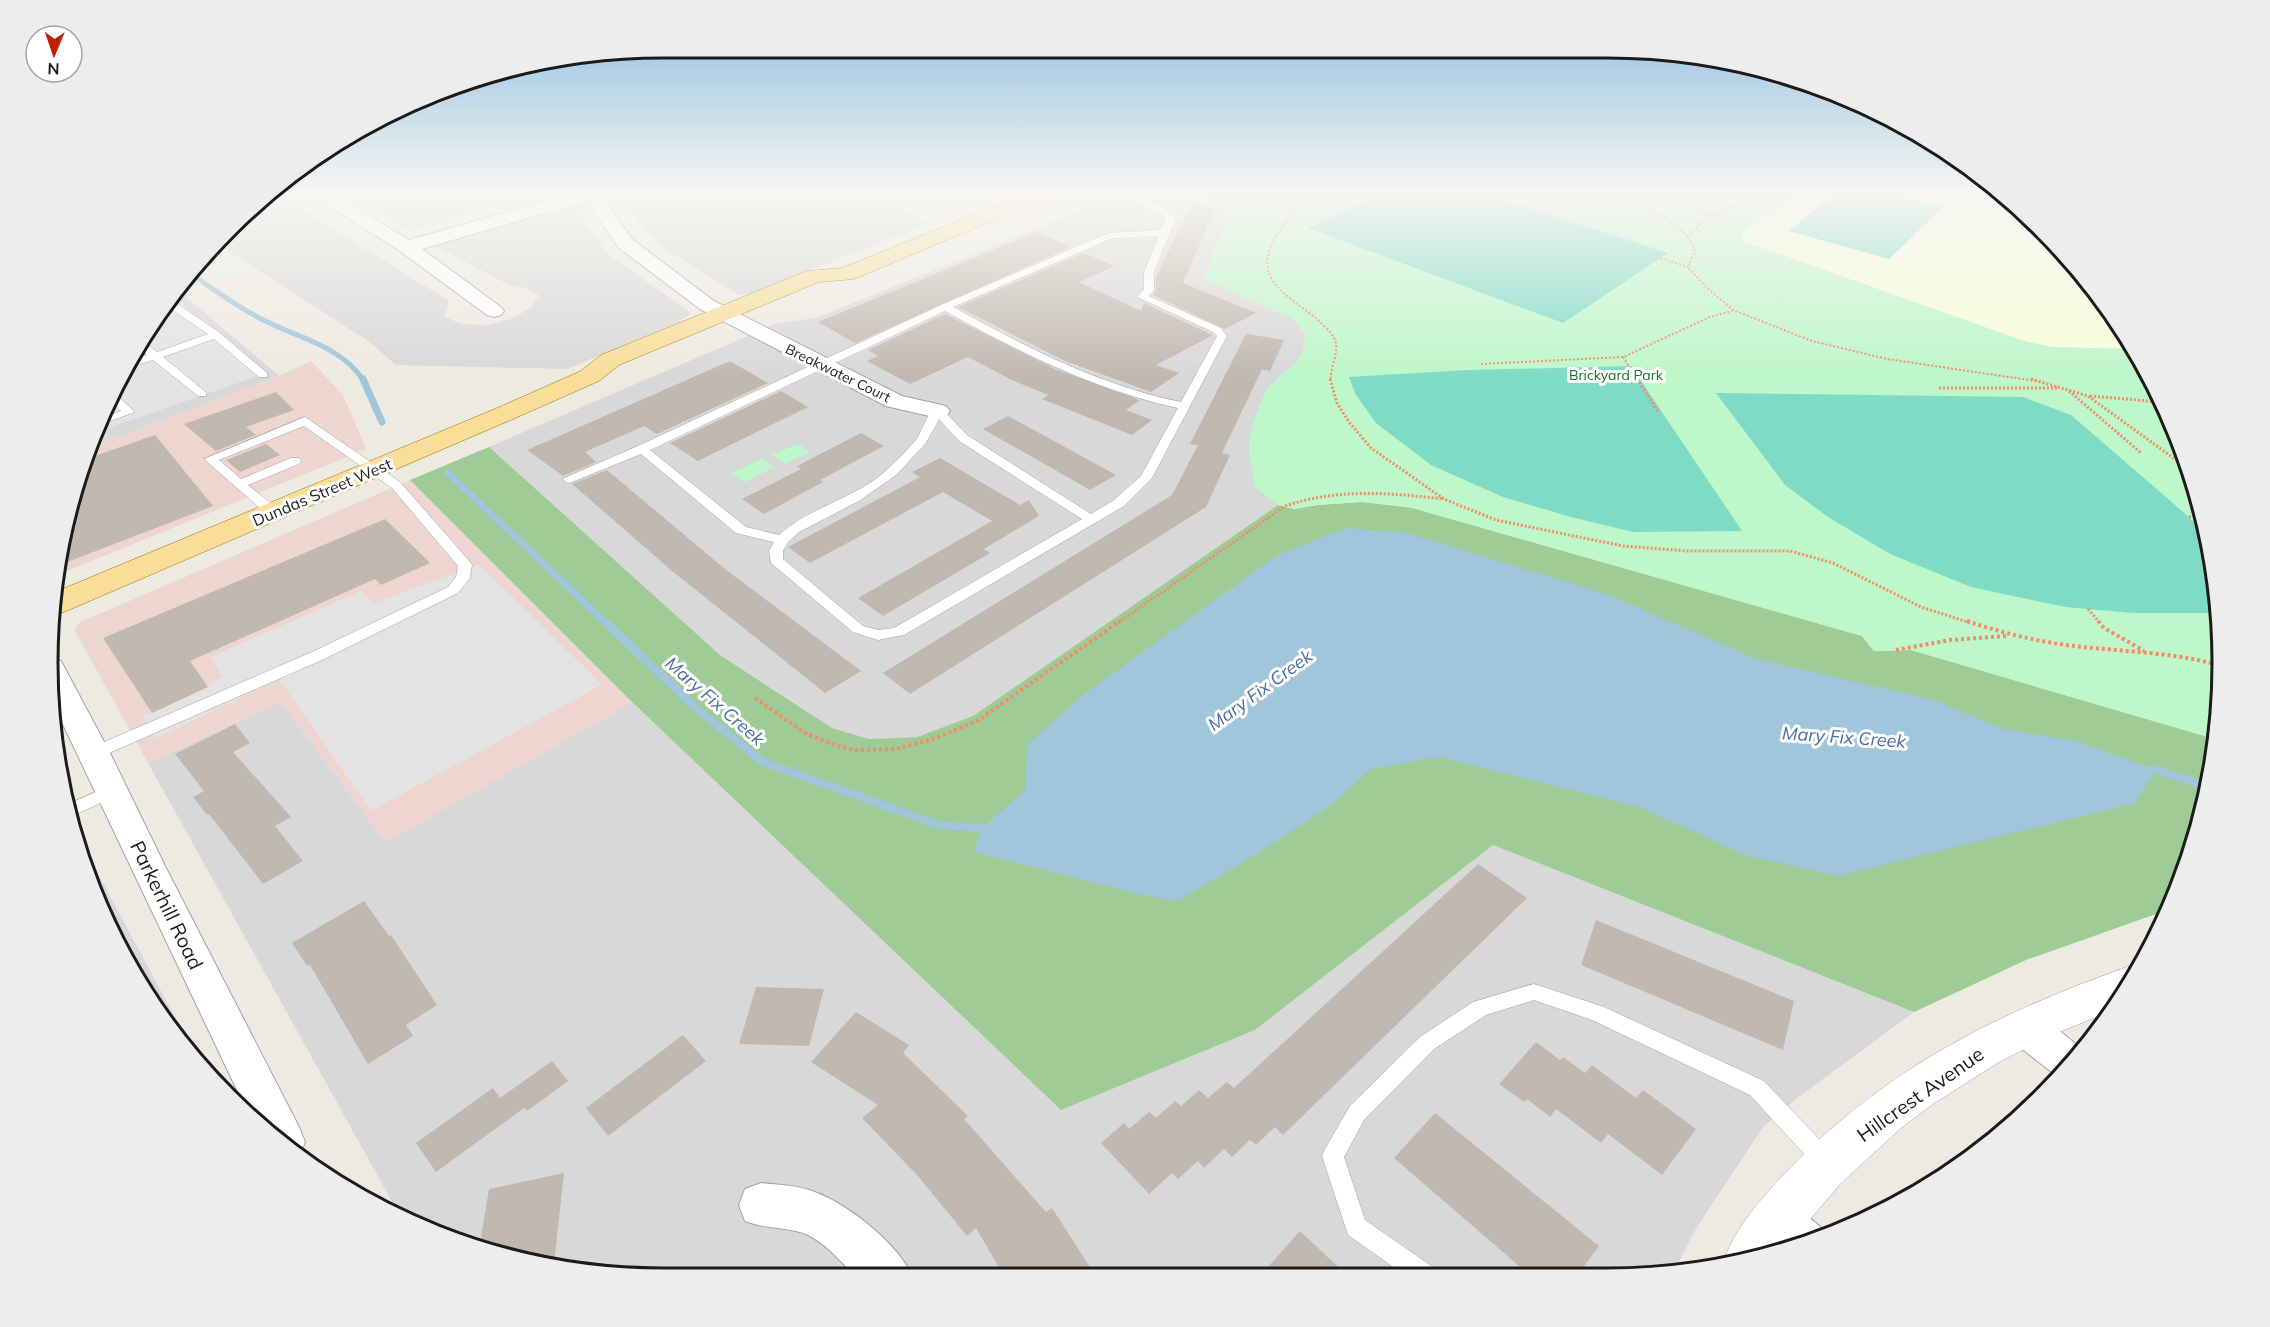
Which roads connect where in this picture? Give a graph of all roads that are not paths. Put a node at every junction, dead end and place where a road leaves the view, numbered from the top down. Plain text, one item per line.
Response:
1 (415, 253) edge
2 (638, 253) edge
3 (900, 253) edge
4 (1070, 253) edge
5 (1157, 253) edge
6 (175, 307) edge
7 (945, 308) junction
8 (494, 311) dead end
9 (733, 319) junction
10 (216, 335) junction
11 (147, 350) edge
12 (155, 357) junction
13 (140, 362) edge
14 (822, 363) junction
15 (263, 375) dead end
16 (202, 394) dead end
17 (118, 402) edge
18 (1186, 406) junction
19 (938, 411) junction
20 (111, 418) edge
21 (642, 449) junction
22 (295, 460) dead end
23 (375, 469) junction
24 (568, 479) dead end
25 (238, 484) junction
26 (273, 512) junction
27 (1090, 519) junction
28 (783, 540) junction
29 (62, 601) edge
30 (63, 717) edge
31 (94, 753) junction
32 (112, 790) junction
33 (76, 807) edge
34 (2116, 989) edge
35 (2026, 1028) junction
36 (2064, 1059) edge
37 (277, 1128) edge
38 (1828, 1164) junction
39 (761, 1205) dead end
40 (1777, 1242) edge
41 (880, 1268) edge
42 (1415, 1268) edge

1 - 8 street
2 - 9 street, Breakwater Court
3 - 9 main road, Dundas Street West
4 - 7 lane
5 - 18 lane
6 - 10 lane
7 - 14 lane
7 - 18 lane
9 - 14 street, Breakwater Court
9 - 23 main road, Dundas Street West
10 - 12 lane
10 - 15 lane
11 - 12 lane
12 - 13 lane
12 - 16 lane
14 - 19 street, Breakwater Court
14 - 21 lane
17 - 20 lane
18 - 27 lane
19 - 27 lane
19 - 28 lane
21 - 24 lane
21 - 28 lane
22 - 25 lane
23 - 25 lane
23 - 26 main road, Dundas Street West
23 - 31 lane
25 - 26 lane
26 - 29 main road, Dundas Street West
27 - 28 lane
30 - 31 street, Parkerhill Road
31 - 32 street, Parkerhill Road
32 - 33 lane
32 - 37 street, Parkerhill Road
34 - 35 street, Hillcrest Avenue
35 - 36 street
35 - 38 street, Hillcrest Avenue
38 - 40 street, Hillcrest Avenue
38 - 42 lane
39 - 41 street

